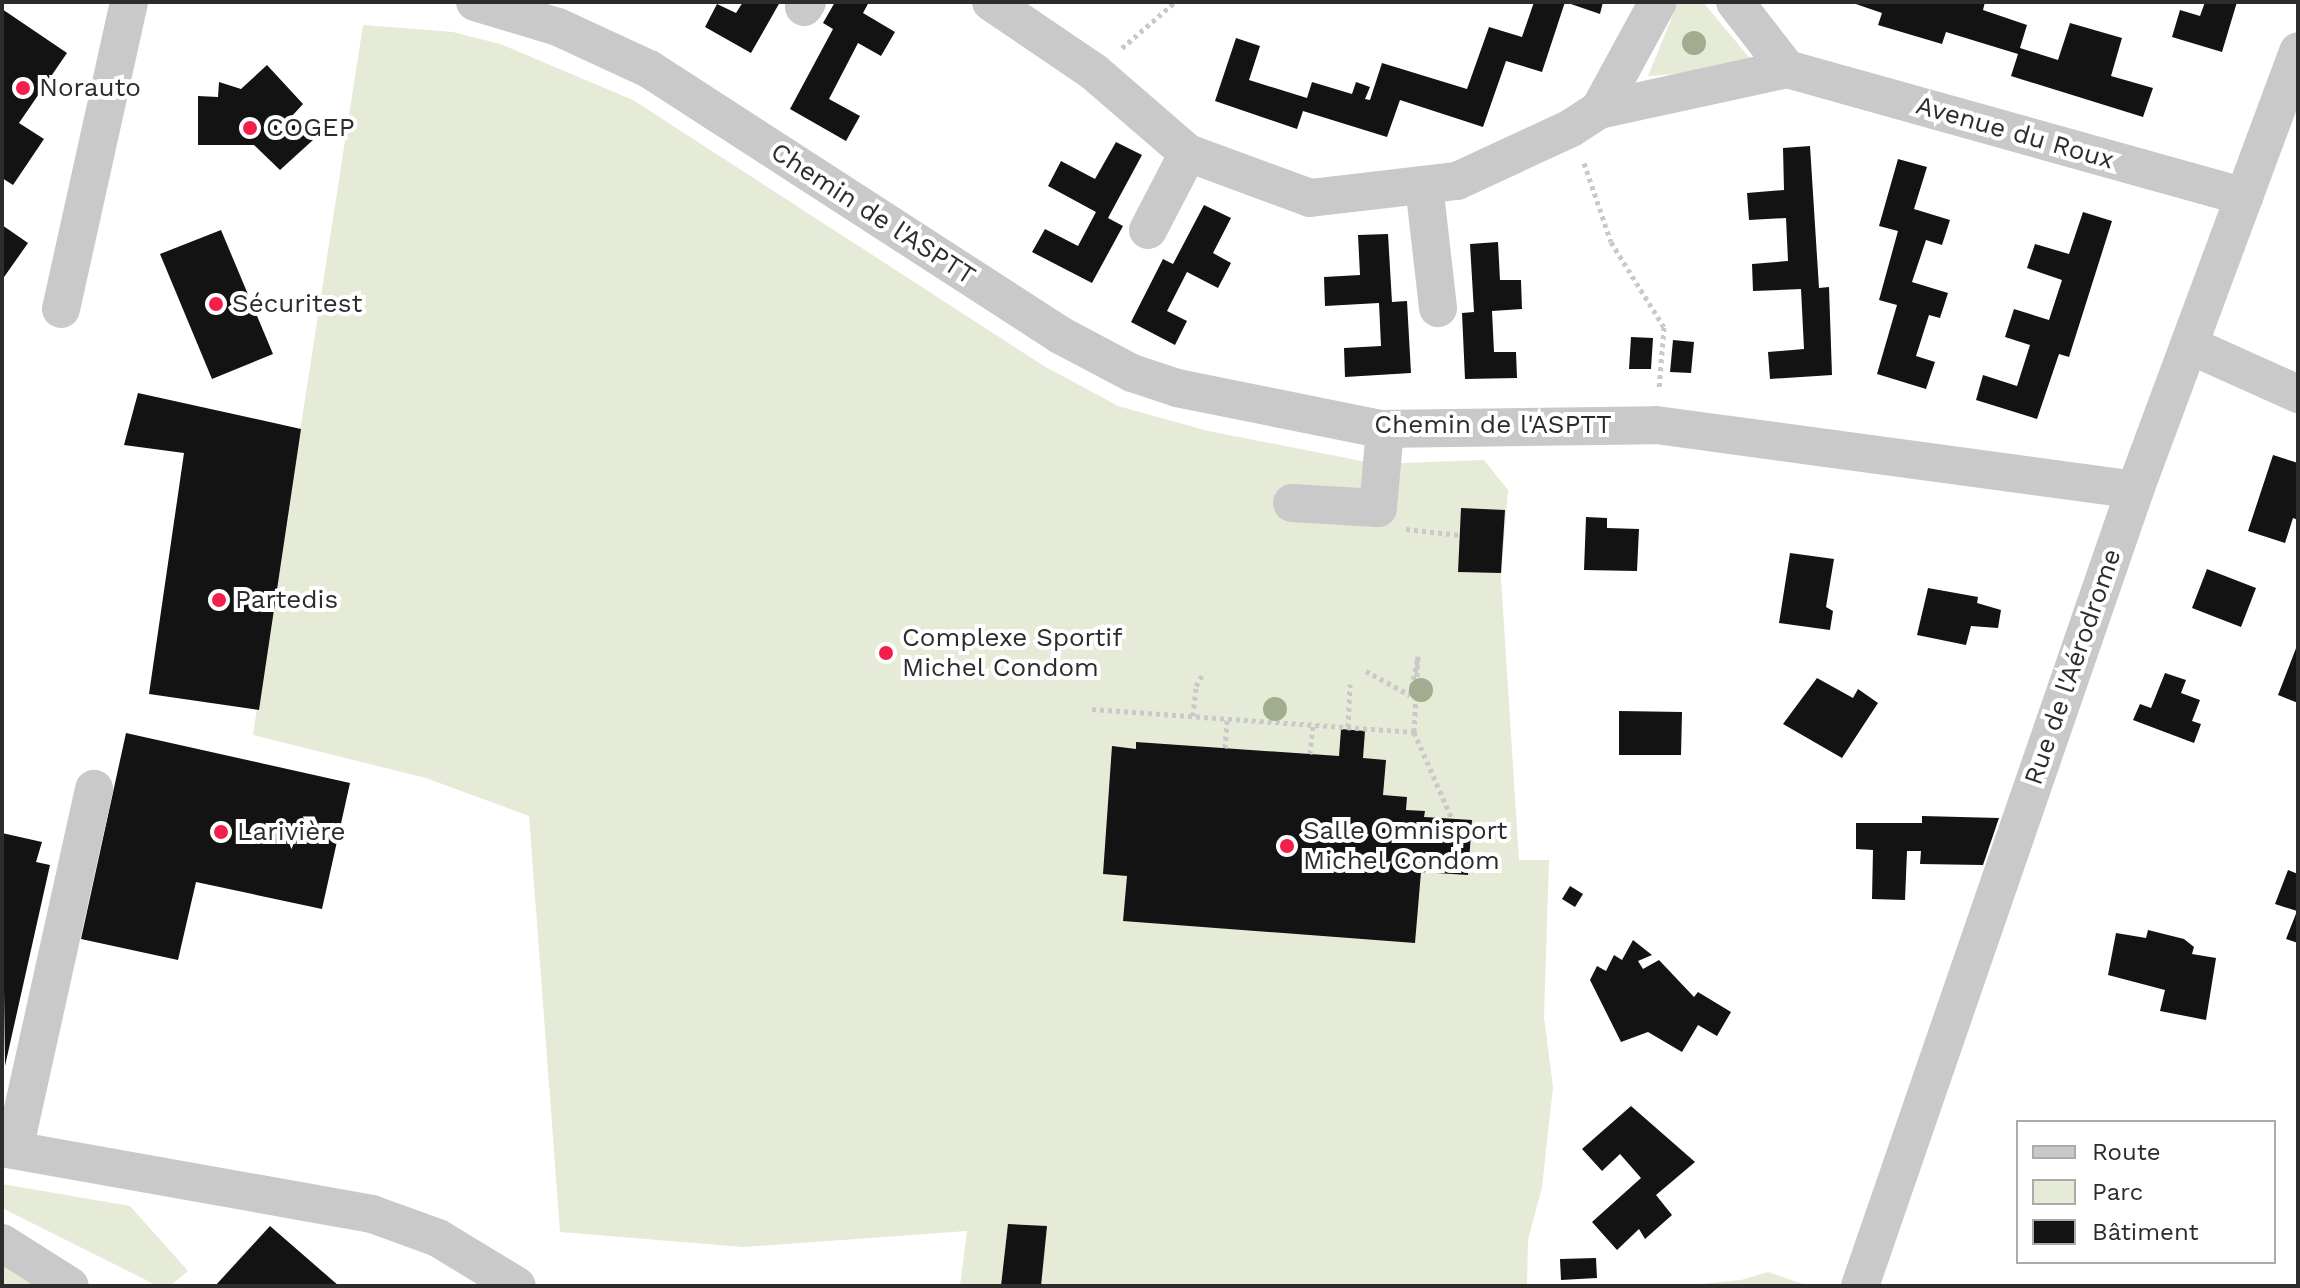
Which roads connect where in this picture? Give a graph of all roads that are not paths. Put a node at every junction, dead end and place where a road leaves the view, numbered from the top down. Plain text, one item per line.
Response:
1 (129, 2) edge
2 (475, 2) edge
3 (991, 2) edge
4 (1658, 2) edge
5 (1735, 2) edge
6 (2298, 51) edge
7 (1787, 69) junction
8 (1585, 119) junction
9 (1188, 153) junction
10 (1424, 185) junction
11 (2244, 197) junction
12 (1148, 230) dead end
13 (1438, 308) dead end
14 (61, 309) dead end
15 (2189, 345) junction
16 (2298, 394) edge
17 (1385, 429) junction
18 (2135, 490) junction
19 (1292, 503) dead end
20 (94, 789) dead end
21 (8, 1149) edge
22 (2, 1243) edge
23 (70, 1286) edge
24 (517, 1286) edge
25 (1860, 1286) edge

1 - 14 street
2 - 17 street, Chemin de l'ASPTT
3 - 9 street, Avenue du Roux
4 - 8 street
5 - 7 street
6 - 11 street, Rue de l'Aérodrome
7 - 8 street, Avenue du Roux
7 - 11 street, Avenue du Roux
8 - 10 street, Avenue du Roux
9 - 10 street, Avenue du Roux
9 - 12 street
10 - 13 street
11 - 15 street, Rue de l'Aérodrome
15 - 16 street
15 - 18 street, Rue de l'Aérodrome
17 - 18 street, Chemin de l'ASPTT
17 - 19 street
18 - 25 street, Rue de l'Aérodrome
20 - 21 street
21 - 24 street
22 - 23 street

